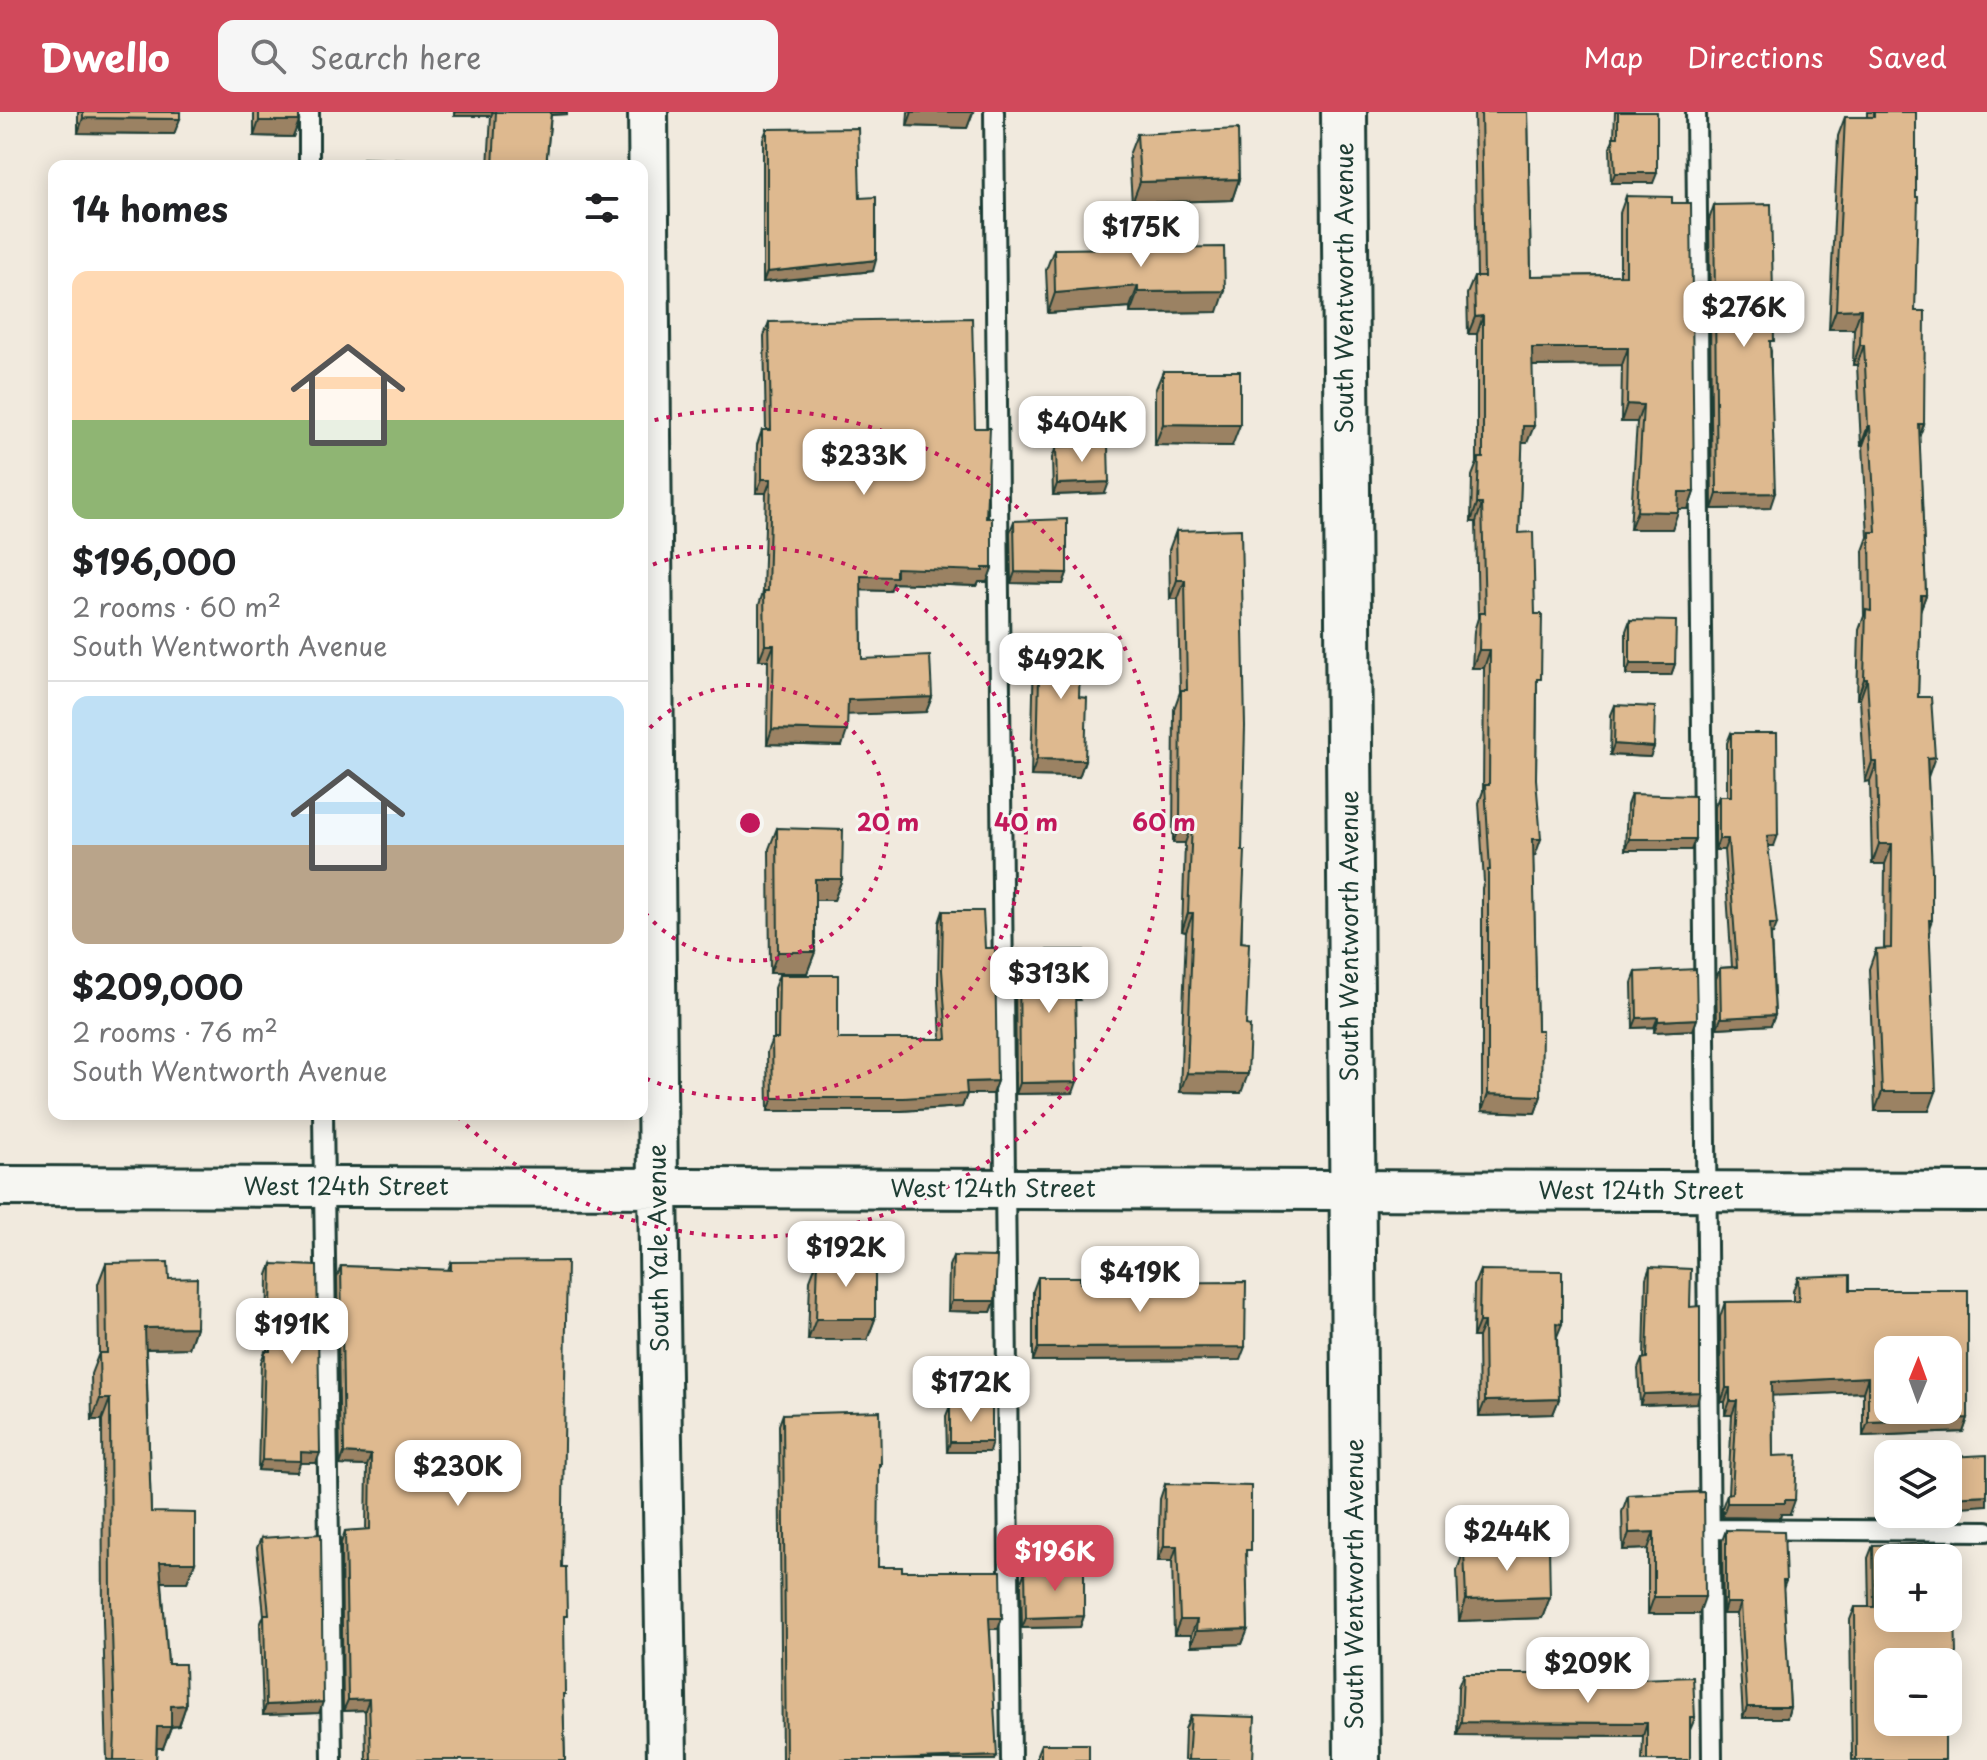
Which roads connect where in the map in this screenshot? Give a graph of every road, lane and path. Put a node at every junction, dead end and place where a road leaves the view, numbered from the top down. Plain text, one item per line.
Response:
1 (309, 112) edge
2 (648, 112) edge
3 (994, 112) edge
4 (1344, 112) edge
5 (1696, 112) edge
6 (309, 160) edge
7 (323, 1120) edge
8 (0, 1186) edge
9 (323, 1187) junction
10 (658, 1188) junction
11 (1005, 1189) junction
12 (1352, 1190) junction
13 (1706, 1191) junction
14 (1987, 1192) edge
15 (1710, 1529) junction
16 (1987, 1531) edge
17 (332, 1760) edge
18 (667, 1760) edge
19 (1011, 1760) edge
20 (1357, 1760) edge
21 (1712, 1760) edge

1 - 6 lane
2 - 10 street, South Yale Avenue
3 - 11 lane
4 - 12 street, South Wentworth Avenue
5 - 13 lane
7 - 9 lane
8 - 9 street, West 124th Street
9 - 10 street, West 124th Street
9 - 17 lane
10 - 11 street, West 124th Street
10 - 18 street, South Yale Avenue
11 - 12 street, West 124th Street
11 - 19 lane
12 - 13 street, West 124th Street
12 - 20 street, South Wentworth Avenue
13 - 14 street, West 124th Street
13 - 15 lane
15 - 16 lane
15 - 21 lane

